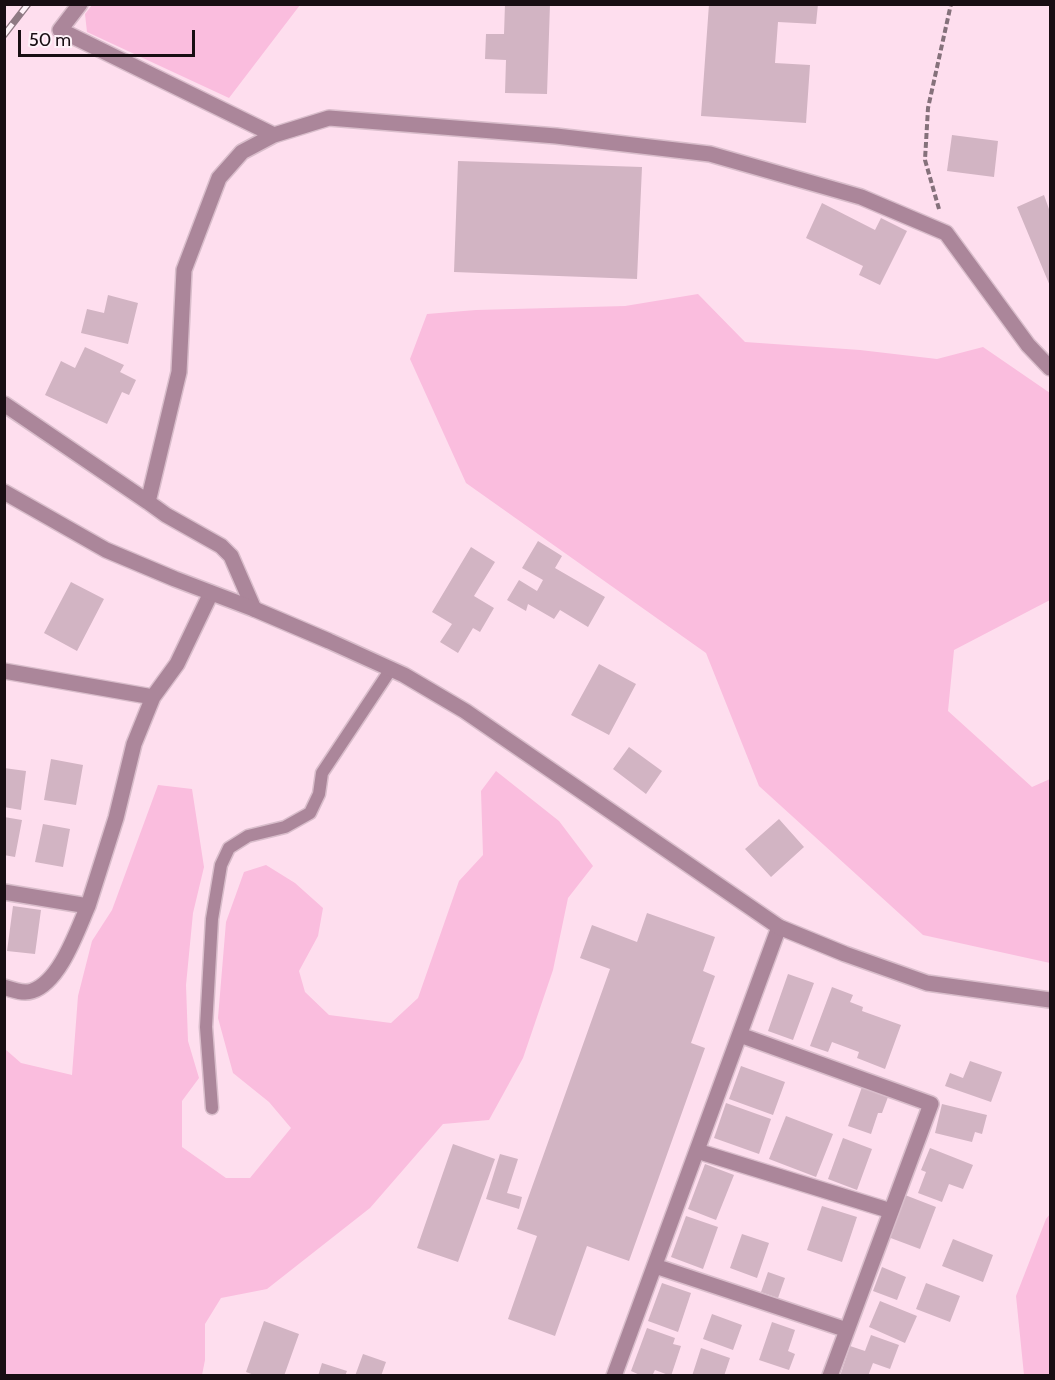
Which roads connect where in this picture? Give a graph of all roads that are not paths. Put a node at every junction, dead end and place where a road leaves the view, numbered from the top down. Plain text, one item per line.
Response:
1 (80, 4) edge
2 (274, 135) junction
3 (1050, 368) edge
4 (4, 404) edge
5 (4, 492) edge
6 (148, 502) junction
7 (211, 593) junction
8 (254, 609) junction
9 (391, 669) junction
10 (4, 671) edge
11 (153, 697) junction
12 (4, 892) edge
13 (88, 906) junction
14 (779, 927) junction
15 (4, 987) edge
16 (1050, 1000) edge
17 (740, 1035) junction
18 (212, 1108) dead end
19 (698, 1151) junction
20 (891, 1211) junction
21 (655, 1266) junction
22 (847, 1329) junction
23 (614, 1376) edge
24 (830, 1376) edge

1 - 2 street
2 - 3 street
2 - 6 street
4 - 6 street
5 - 7 street
6 - 8 street
7 - 8 street
7 - 11 street
8 - 9 street
9 - 14 street
9 - 18 lane
10 - 11 street
11 - 13 street
12 - 13 street
13 - 15 street
14 - 16 street
14 - 17 street
17 - 19 street
17 - 20 street
19 - 20 street
19 - 21 street
20 - 22 street
21 - 22 street
21 - 23 street
22 - 24 street

